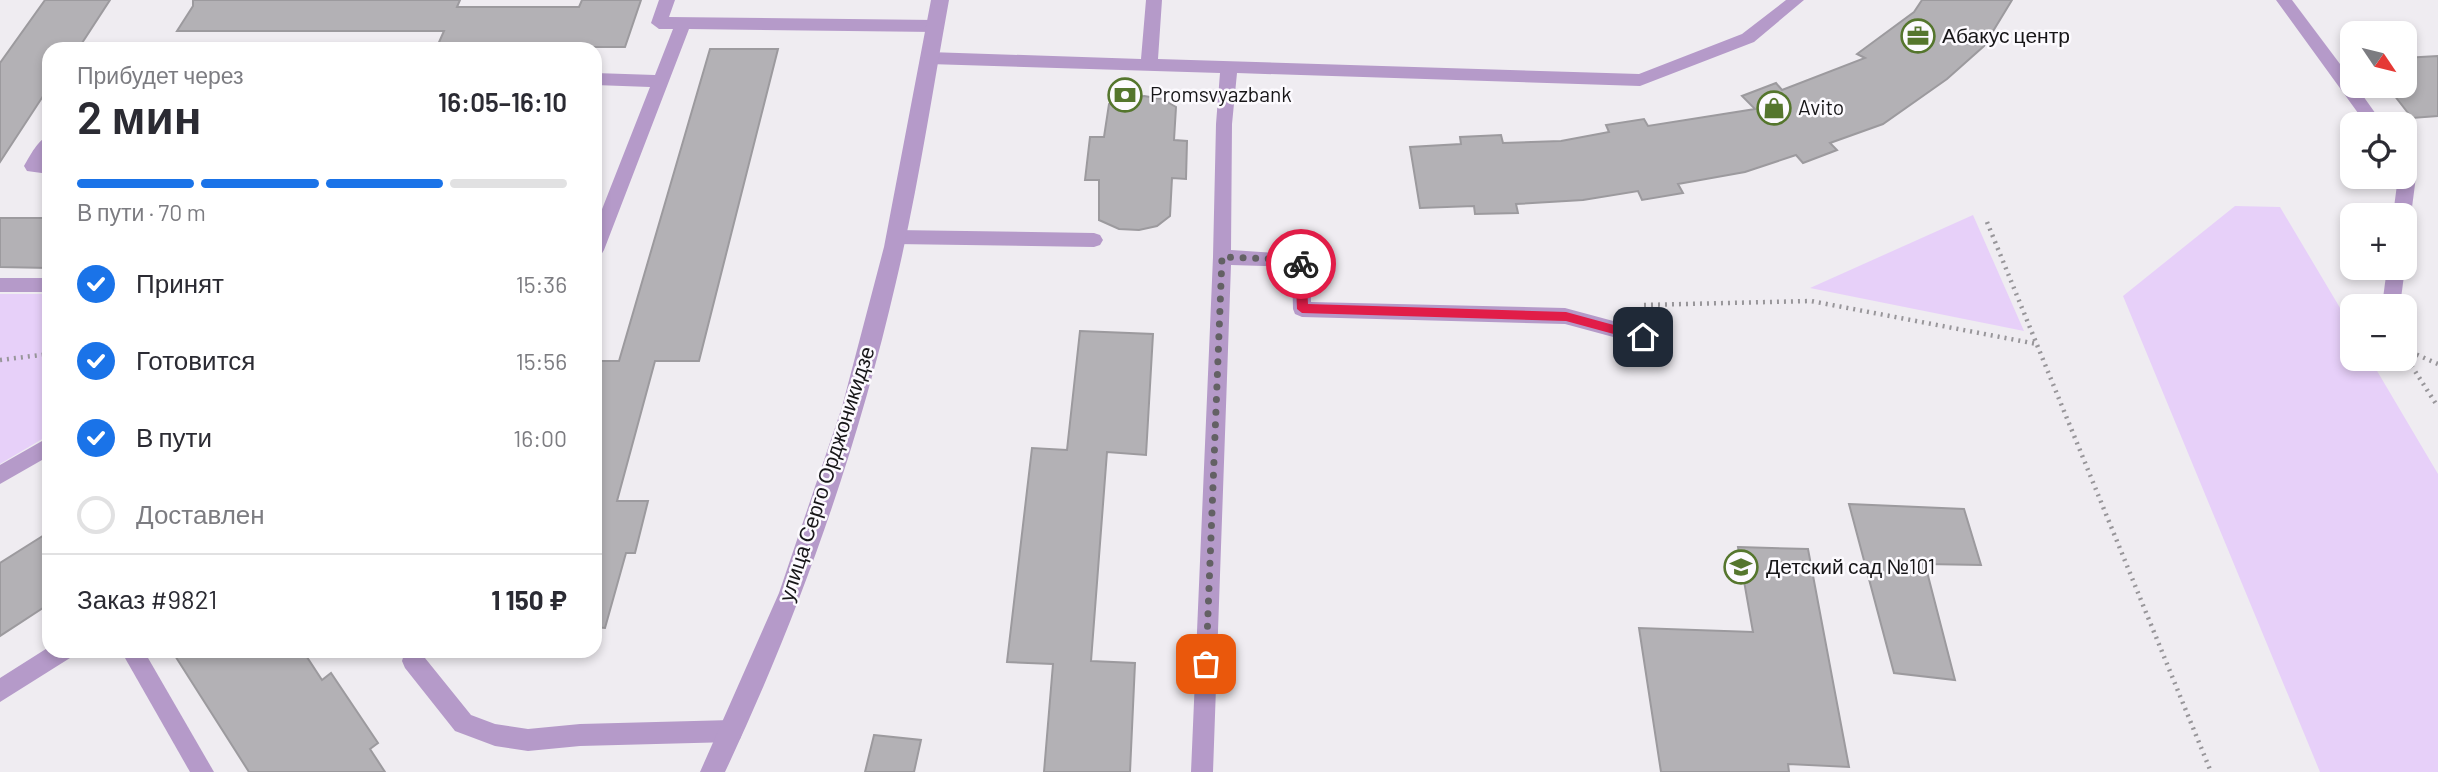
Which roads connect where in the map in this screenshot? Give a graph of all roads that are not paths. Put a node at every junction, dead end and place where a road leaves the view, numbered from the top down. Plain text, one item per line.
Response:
1 (667, 0) edge
2 (940, 0) edge
3 (1154, 0) edge
4 (1796, 0) edge
5 (2284, 0) edge
6 (683, 24) junction
7 (935, 26) junction
8 (929, 58) junction
9 (1149, 64) junction
10 (1229, 66) junction
11 (602, 79) edge
12 (660, 81) junction
13 (2366, 112) edge
14 (42, 152) edge
15 (42, 167) edge
16 (602, 232) edge
17 (895, 237) junction
18 (1094, 240) dead end
19 (1222, 257) junction
20 (0, 285) edge
21 (42, 285) edge
22 (1643, 337) dead end
23 (42, 450) edge
24 (0, 475) edge
25 (51, 658) edge
26 (136, 658) edge
27 (415, 658) edge
28 (0, 691) edge
29 (732, 731) junction
30 (203, 772) edge
31 (712, 772) edge
32 (1202, 772) edge

1 - 6 lane
2 - 7 street, улица Серго Орджоникидзе
3 - 9 lane
4 - 10 lane
5 - 13 lane
6 - 7 lane
6 - 12 lane
7 - 8 street, улица Серго Орджоникидзе
8 - 9 lane
8 - 17 street, улица Серго Орджоникидзе
9 - 10 lane
10 - 19 lane
11 - 12 lane
12 - 16 lane
14 - 15 lane
17 - 18 lane
17 - 29 street, улица Серго Орджоникидзе
19 - 22 lane
19 - 32 lane
20 - 21 lane
23 - 24 lane
25 - 28 lane
26 - 30 lane
27 - 29 lane
29 - 31 street, улица Серго Орджоникидзе

